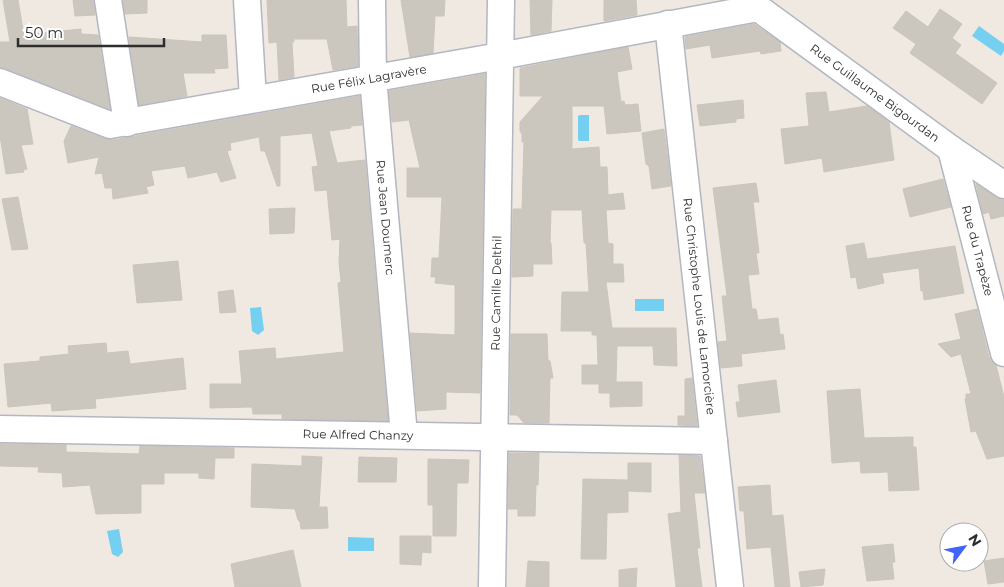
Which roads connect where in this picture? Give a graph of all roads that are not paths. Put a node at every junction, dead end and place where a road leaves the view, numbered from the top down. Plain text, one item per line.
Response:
1 (108, 0) edge
2 (247, 0) edge
3 (372, 0) edge
4 (501, 0) edge
5 (744, 5) edge
6 (668, 24) junction
7 (500, 56) junction
8 (373, 78) junction
9 (0, 82) edge
10 (253, 99) junction
11 (127, 123) junction
12 (951, 149) junction
13 (1004, 185) edge
14 (1004, 352) edge
15 (0, 429) edge
16 (404, 435) junction
17 (494, 438) junction
18 (714, 440) junction
19 (492, 587) edge
20 (730, 587) edge

1 - 11 street
2 - 10 street
3 - 8 street, Rue Jean Doumerc
4 - 7 street, Rue Camille Delthil
5 - 6 street, Rue Félix Lagravère
5 - 12 street, Rue Guillaume Bigourdan
6 - 7 street, Rue Félix Lagravère
6 - 18 street, Rue Christophe Louis de Lamorcière
7 - 8 street, Rue Félix Lagravère
7 - 17 street, Rue Camille Delthil
8 - 10 street, Rue Félix Lagravère
8 - 16 street, Rue Jean Doumerc
9 - 11 street, Rue Félix Lagravère
10 - 11 street, Rue Félix Lagravère
12 - 13 street, Rue Guillaume Bigourdan
12 - 14 street, Rue du Trapèze
15 - 16 street, Rue Alfred Chanzy
16 - 17 street, Rue Alfred Chanzy
17 - 18 street, Rue Alfred Chanzy
17 - 19 street, Rue Camille Delthil
18 - 20 street, Rue Christophe Louis de Lamorcière

